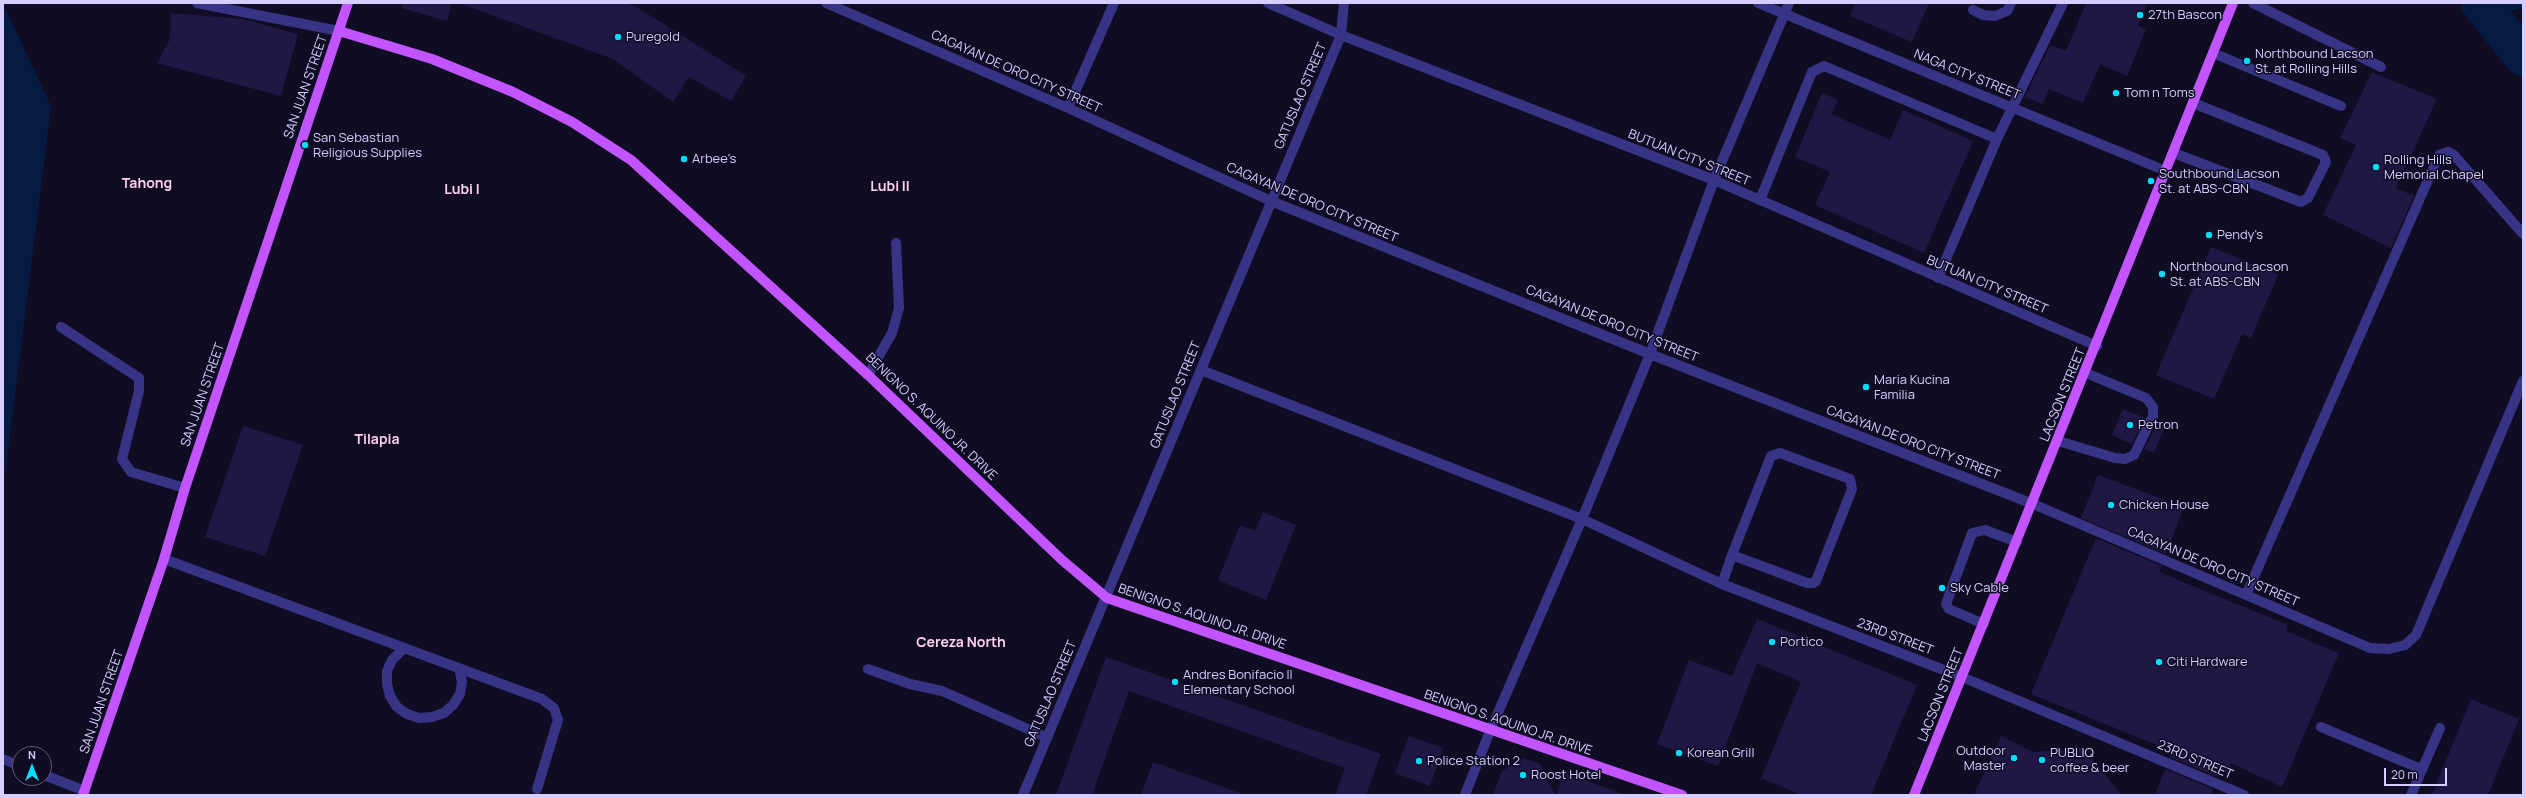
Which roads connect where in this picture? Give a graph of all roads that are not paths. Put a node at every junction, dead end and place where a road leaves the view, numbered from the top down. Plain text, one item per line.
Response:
1 (197, 3) edge
2 (348, 3) edge
3 (826, 3) edge
4 (1114, 3) edge
5 (1268, 3) edge
6 (1344, 3) edge
7 (1758, 3) edge
8 (1789, 3) edge
9 (2011, 3) edge
10 (2063, 3) edge
11 (2233, 3) edge
12 (2253, 3) edge
13 (1973, 10) dead end
14 (1785, 14) junction
15 (339, 31) junction
16 (1341, 35) junction
17 (2213, 53) junction
18 (2381, 67) dead end
19 (2193, 103) junction
20 (2341, 106) dead end
21 (1068, 108) junction
22 (2014, 108) junction
23 (1997, 139) junction
24 (2174, 153) junction
25 (2166, 171) junction
26 (1714, 180) junction
27 (1760, 200) junction
28 (1271, 202) junction
29 (2523, 234) edge
30 (896, 244) dead end
31 (1938, 278) junction
32 (61, 327) dead end
33 (2096, 346) junction
34 (1650, 354) junction
35 (1201, 370) junction
36 (2086, 373) junction
37 (868, 375) junction
38 (2523, 381) edge
39 (2058, 441) junction
40 (185, 488) junction
41 (2033, 504) junction
42 (1582, 519) junction
43 (2017, 542) junction
44 (1732, 555) junction
45 (164, 560) junction
46 (1722, 584) junction
47 (2246, 595) junction
48 (1107, 598) junction
49 (1984, 624) junction
50 (403, 649) junction
51 (459, 668) junction
52 (868, 669) dead end
53 (1962, 677) junction
54 (2321, 727) dead end
55 (2440, 728) dead end
56 (1490, 731) junction
57 (1046, 737) junction
58 (2421, 769) junction
59 (52, 779) edge
60 (537, 789) dead end
61 (84, 793) edge
62 (1023, 795) edge
63 (1466, 795) edge
64 (1682, 795) edge
65 (1914, 795) edge
66 (2244, 795) edge
67 (2411, 795) edge

1 - 15 street, BENIGNO S. AQUINO JR. DRIVE
2 - 15 main road, SAN JUAN STREET
3 - 21 street, CAGAYAN DE ORO CITY STREET
4 - 21 street
5 - 16 street, BUTUAN CITY STREET
6 - 16 street, GATUSLAO STREET
7 - 14 street, NAGA CITY STREET
8 - 14 street
9 - 13 street
10 - 22 street
11 - 17 main road, LACSON STREET
12 - 18 street
14 - 22 street, NAGA CITY STREET
14 - 26 street
15 - 37 main road, BENIGNO S. AQUINO JR. DRIVE
15 - 40 main road, SAN JUAN STREET
16 - 26 street, BUTUAN CITY STREET
16 - 28 street, GATUSLAO STREET
17 - 19 main road, LACSON STREET
17 - 20 street
19 - 24 main road, LACSON STREET
19 - 24 street
21 - 28 street, CAGAYAN DE ORO CITY STREET
22 - 23 street
22 - 25 street, NAGA CITY STREET
23 - 27 street
23 - 31 street
24 - 25 main road, LACSON STREET
25 - 33 main road, LACSON STREET
26 - 27 street, BUTUAN CITY STREET
26 - 34 street
27 - 31 street, BUTUAN CITY STREET
28 - 34 street, CAGAYAN DE ORO CITY STREET
28 - 35 street, GATUSLAO STREET
29 - 47 street
30 - 37 street
31 - 33 street, BUTUAN CITY STREET
32 - 40 street
33 - 36 main road, LACSON STREET
34 - 41 street, CAGAYAN DE ORO CITY STREET
34 - 42 street
35 - 42 street, 23RD STREET
35 - 48 street, GATUSLAO STREET
36 - 39 main road, LACSON STREET
36 - 39 street
37 - 48 main road, BENIGNO S. AQUINO JR. DRIVE
38 - 47 street, CAGAYAN DE ORO CITY STREET
39 - 41 main road, LACSON STREET
40 - 45 main road, SAN JUAN STREET
41 - 43 main road, LACSON STREET
41 - 47 street, CAGAYAN DE ORO CITY STREET
42 - 46 street, 23RD STREET
42 - 56 street
43 - 49 main road, LACSON STREET
43 - 49 street
44 - 44 street
44 - 46 street
45 - 50 street
45 - 61 main road, SAN JUAN STREET
46 - 53 street, 23RD STREET
48 - 56 main road, BENIGNO S. AQUINO JR. DRIVE
48 - 57 street, GATUSLAO STREET
49 - 53 main road, LACSON STREET
50 - 51 street
50 - 51 street
51 - 60 street
52 - 57 street
53 - 65 main road, LACSON STREET
53 - 66 street, 23RD STREET
54 - 58 street
55 - 58 street
56 - 63 street
56 - 64 main road, BENIGNO S. AQUINO JR. DRIVE
57 - 62 street, GATUSLAO STREET
58 - 67 street
59 - 61 street

